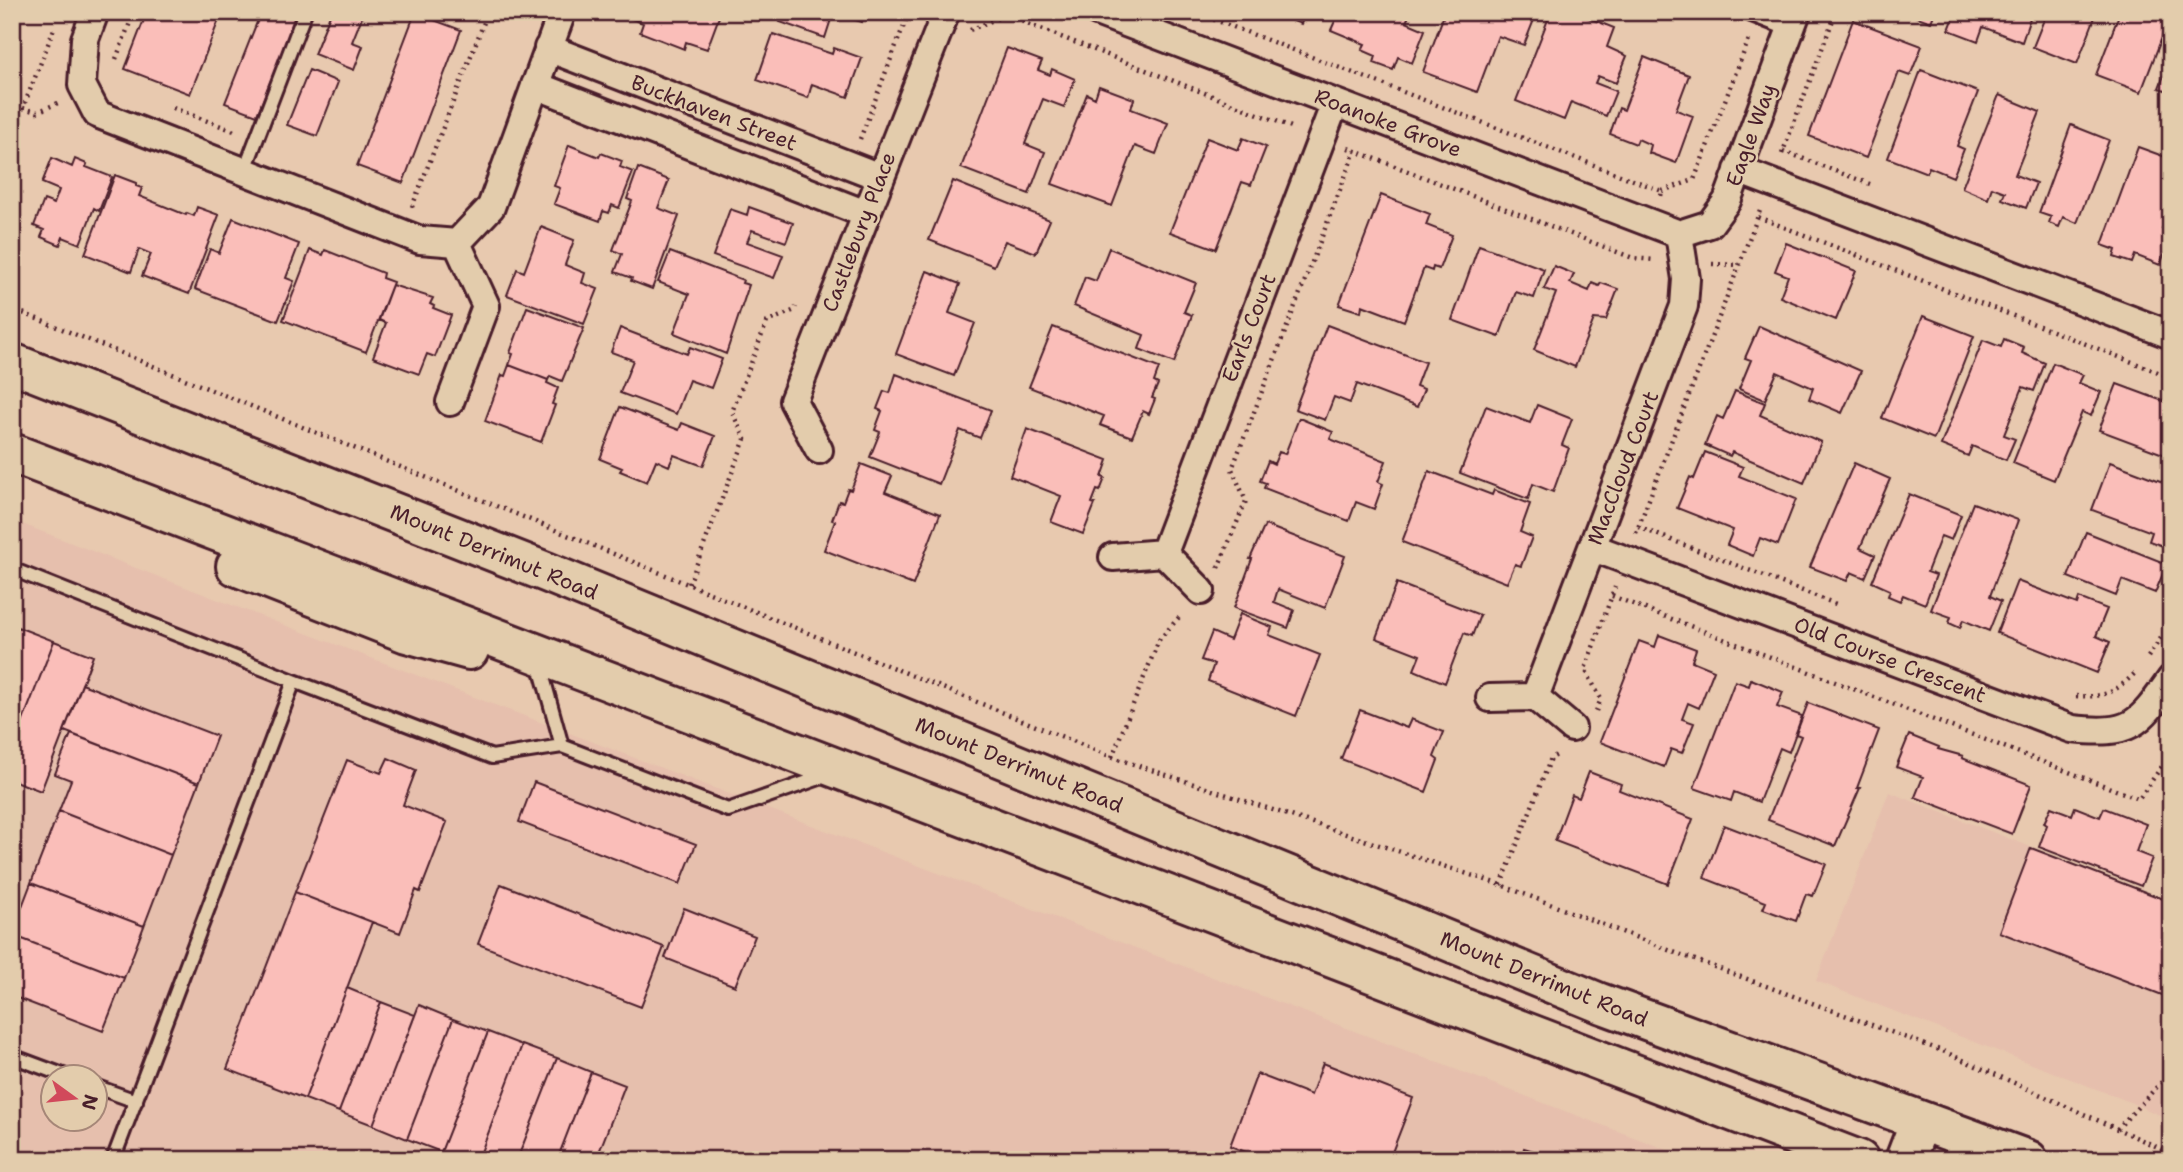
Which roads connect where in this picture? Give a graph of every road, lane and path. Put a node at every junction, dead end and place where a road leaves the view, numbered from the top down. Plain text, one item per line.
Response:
1 (95, 12) edge
2 (134, 12) edge
3 (305, 12) edge
4 (488, 12) edge
5 (562, 12) edge
6 (909, 12) edge
7 (946, 12) edge
8 (1097, 12) edge
9 (1744, 12) edge
10 (1836, 12) edge
11 (1757, 17) junction
12 (1793, 21) edge
13 (56, 24) dead end
14 (548, 48) junction
15 (111, 71) dead end
16 (535, 85) junction
17 (1335, 103) junction
18 (12, 135) edge
19 (1355, 151) dead end
20 (850, 165) junction
21 (1738, 170) junction
22 (244, 172) junction
23 (880, 177) junction
24 (1771, 183) junction
25 (1662, 191) dead end
26 (866, 214) junction
27 (1758, 217) junction
28 (402, 233) junction
29 (1679, 234) junction
30 (457, 243) junction
31 (799, 298) dead end
32 (12, 306) edge
33 (2171, 335) edge
34 (12, 363) edge
35 (2171, 377) edge
36 (450, 402) dead end
37 (819, 450) dead end
38 (12, 453) edge
39 (12, 480) edge
40 (1638, 527) junction
41 (1594, 548) junction
42 (1164, 553) junction
43 (1113, 557) dead end
44 (1625, 559) junction
45 (12, 569) edge
46 (1208, 582) joint
47 (689, 584) junction
48 (1612, 596) junction
49 (1846, 608) dead end
50 (1183, 613) dead end
51 (2171, 623) edge
52 (541, 670) junction
53 (2171, 679) edge
54 (294, 681) junction
55 (621, 684) junction
56 (2064, 692) dead end
57 (1535, 697) junction
58 (1490, 698) dead end
59 (1582, 725) joint
60 (562, 746) junction
61 (1562, 753) dead end
62 (2171, 754) edge
63 (1112, 757) junction
64 (841, 771) junction
65 (1501, 885) junction
66 (12, 1056) edge
67 (38, 1065) edge
68 (2171, 1072) edge
69 (108, 1091) edge
70 (136, 1101) junction
71 (1920, 1121) junction
72 (2117, 1129) junction
73 (2171, 1153) edge
74 (113, 1160) edge
75 (1859, 1160) edge
76 (1905, 1160) edge
77 (2028, 1160) edge

1 - 22 street
2 - 15 path
3 - 22 lane
4 - 28 path
5 - 14 street
6 - 20 path
7 - 23 street, Castlebury Place
8 - 17 street, Roanoke Grove
9 - 11 lane
10 - 24 path
11 - 12 lane
11 - 25 path
12 - 21 street, Eagle Way
13 - 18 path
14 - 16 street
14 - 20 street, Buckhaven Street
16 - 26 street, Buckhaven Street
16 - 30 street
17 - 29 street, Roanoke Grove
17 - 42 street, Earls Court
19 - 46 path
20 - 23 street, Buckhaven Street
21 - 24 street
21 - 29 street, Eagle Way
22 - 28 street
23 - 26 street, Castlebury Place
24 - 27 path
24 - 33 street
26 - 37 street, Castlebury Place
27 - 35 path
27 - 40 path
28 - 30 street
29 - 41 street, MacCloud Court
30 - 36 street
31 - 47 path
32 - 47 path
34 - 71 main road, Mount Derrimut Road
38 - 55 main road
39 - 52 main road
40 - 44 path
40 - 49 path
41 - 44 street, Old Course Crescent
41 - 57 street, MacCloud Court
42 - 43 street
42 - 46 street
44 - 48 path
44 - 53 street, Old Course Crescent
45 - 54 lane
47 - 63 path
48 - 59 path
48 - 62 path
50 - 63 path
51 - 56 path
52 - 55 main road
52 - 60 lane
54 - 60 lane
54 - 70 lane
55 - 64 main road
57 - 58 street
57 - 59 street
60 - 64 lane
61 - 65 path
63 - 65 path
64 - 75 main road
65 - 72 path
66 - 67 lane
68 - 72 path
69 - 70 lane
70 - 74 lane
71 - 76 main road
71 - 77 main road, Mount Derrimut Road
72 - 73 path

